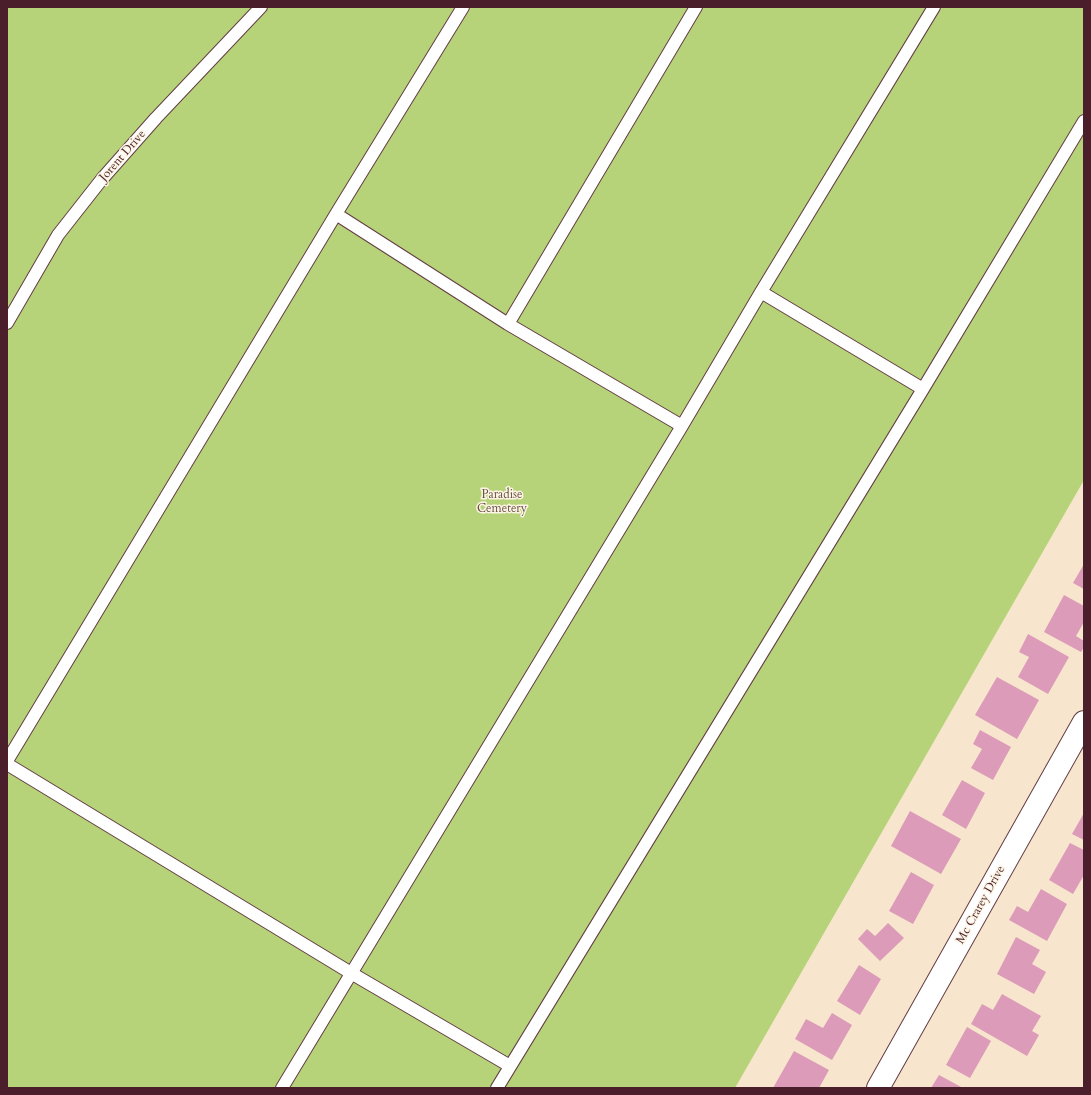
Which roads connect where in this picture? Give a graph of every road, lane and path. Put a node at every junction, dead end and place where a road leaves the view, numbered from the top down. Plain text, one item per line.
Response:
1 (261, 7) edge
2 (463, 7) edge
3 (696, 7) edge
4 (934, 7) edge
5 (1084, 121) edge
6 (336, 214) junction
7 (761, 292) junction
8 (7, 323) edge
9 (508, 324) junction
10 (923, 389) junction
11 (682, 426) junction
12 (1084, 722) edge
13 (7, 761) edge
14 (7, 764) edge
15 (351, 973) junction
16 (510, 1066) junction
17 (282, 1088) edge
18 (497, 1088) edge
19 (878, 1088) edge

1 - 8 lane, Jorent Drive
2 - 6 lane
3 - 9 lane
4 - 7 lane
5 - 10 lane
6 - 9 lane
6 - 13 lane
7 - 10 lane
7 - 11 lane
9 - 11 lane
10 - 16 lane
11 - 15 lane
12 - 19 street, Mc Crarey Drive
14 - 15 lane
15 - 16 lane
15 - 17 lane
16 - 18 lane

